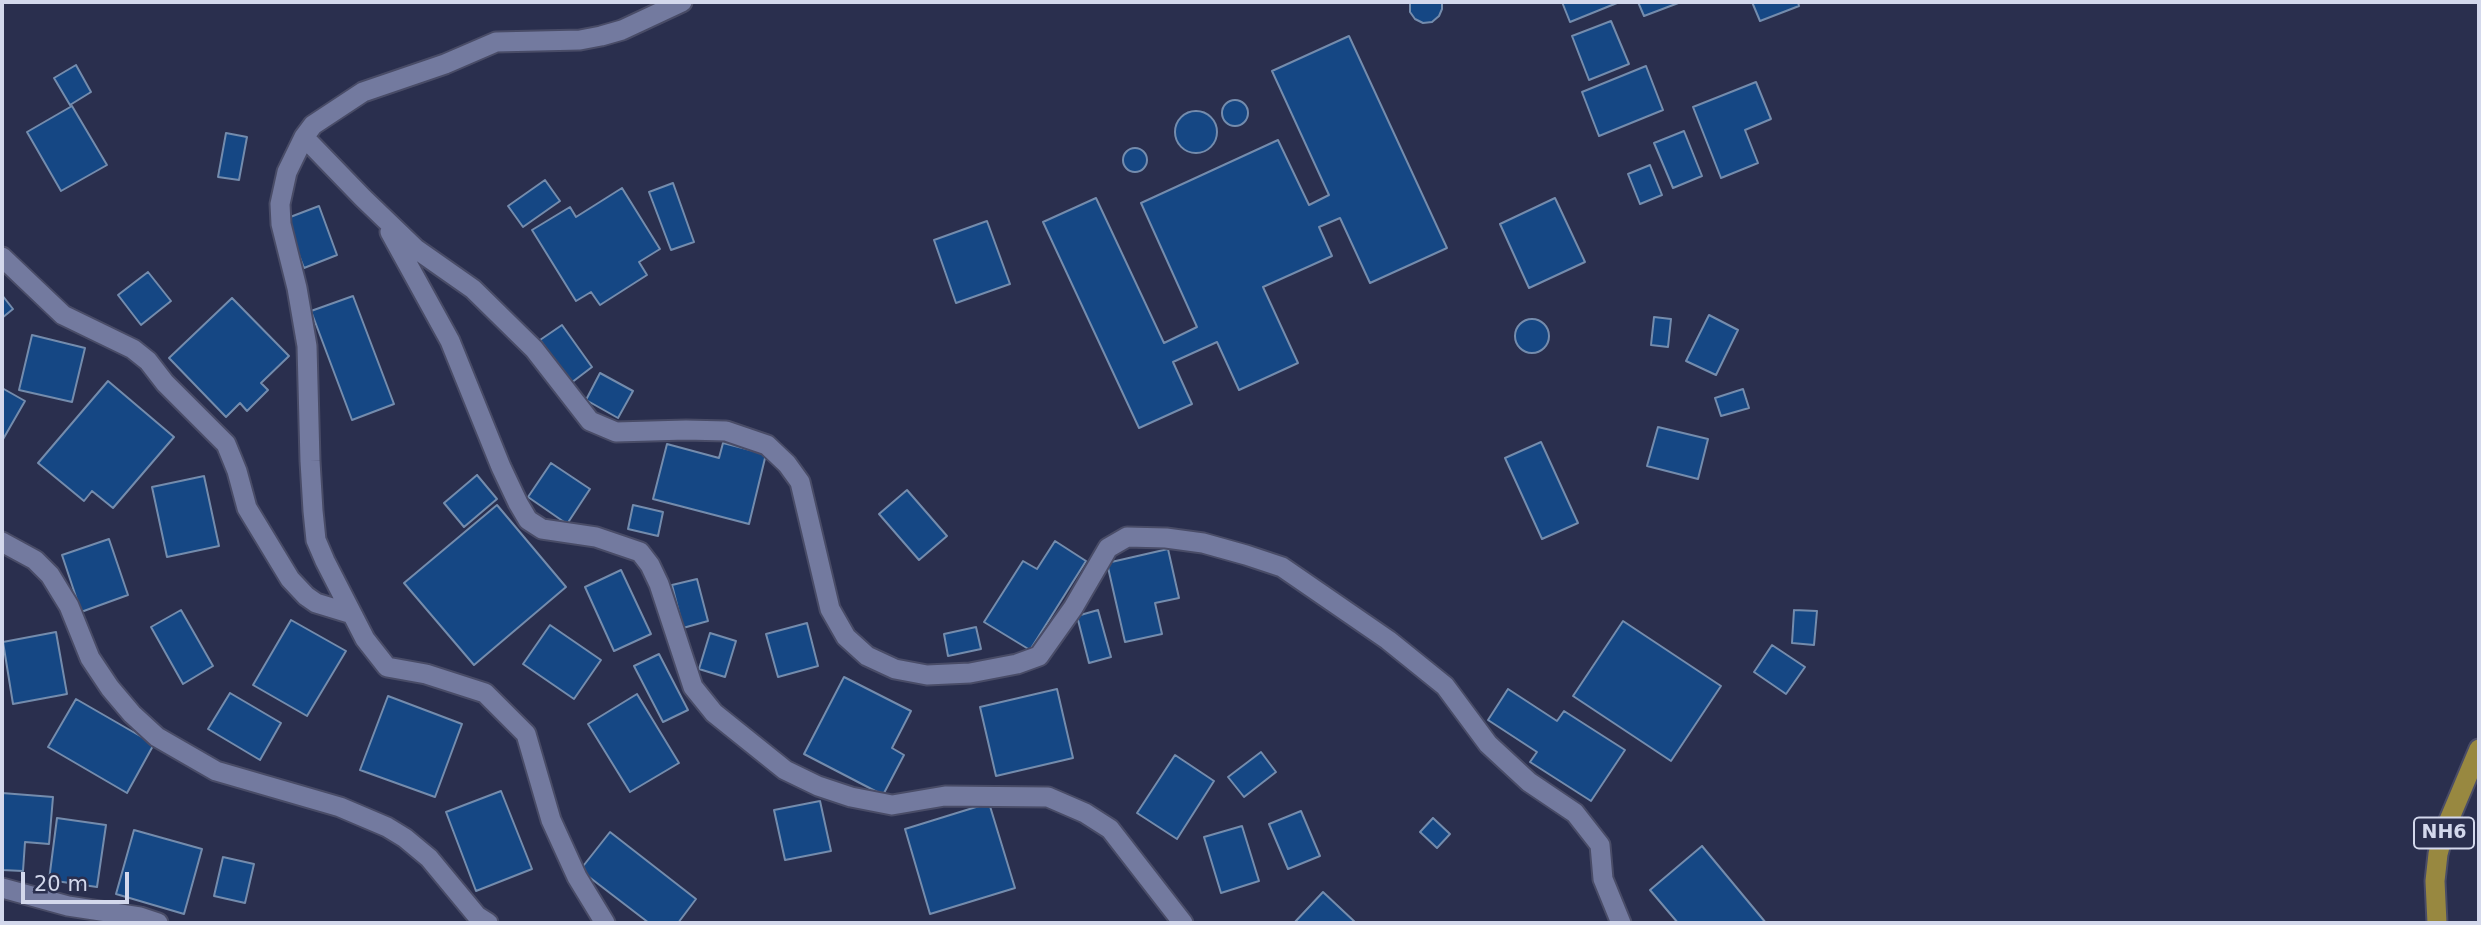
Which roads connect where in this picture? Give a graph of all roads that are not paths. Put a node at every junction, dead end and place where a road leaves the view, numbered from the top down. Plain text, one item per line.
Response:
1 (682, 2) edge
2 (304, 137) junction
3 (382, 216) junction
4 (2, 257) edge
5 (2, 542) edge
6 (352, 614) junction
7 (2479, 749) edge
8 (2, 888) edge
9 (158, 923) edge
10 (488, 923) edge
11 (606, 923) edge
12 (1183, 923) edge
13 (1621, 923) edge
14 (2437, 923) edge

1 - 2 street
2 - 3 street
2 - 6 street
3 - 12 street
3 - 13 street
4 - 6 street
5 - 10 street
6 - 11 street
7 - 14 highway, NH6
8 - 9 street

